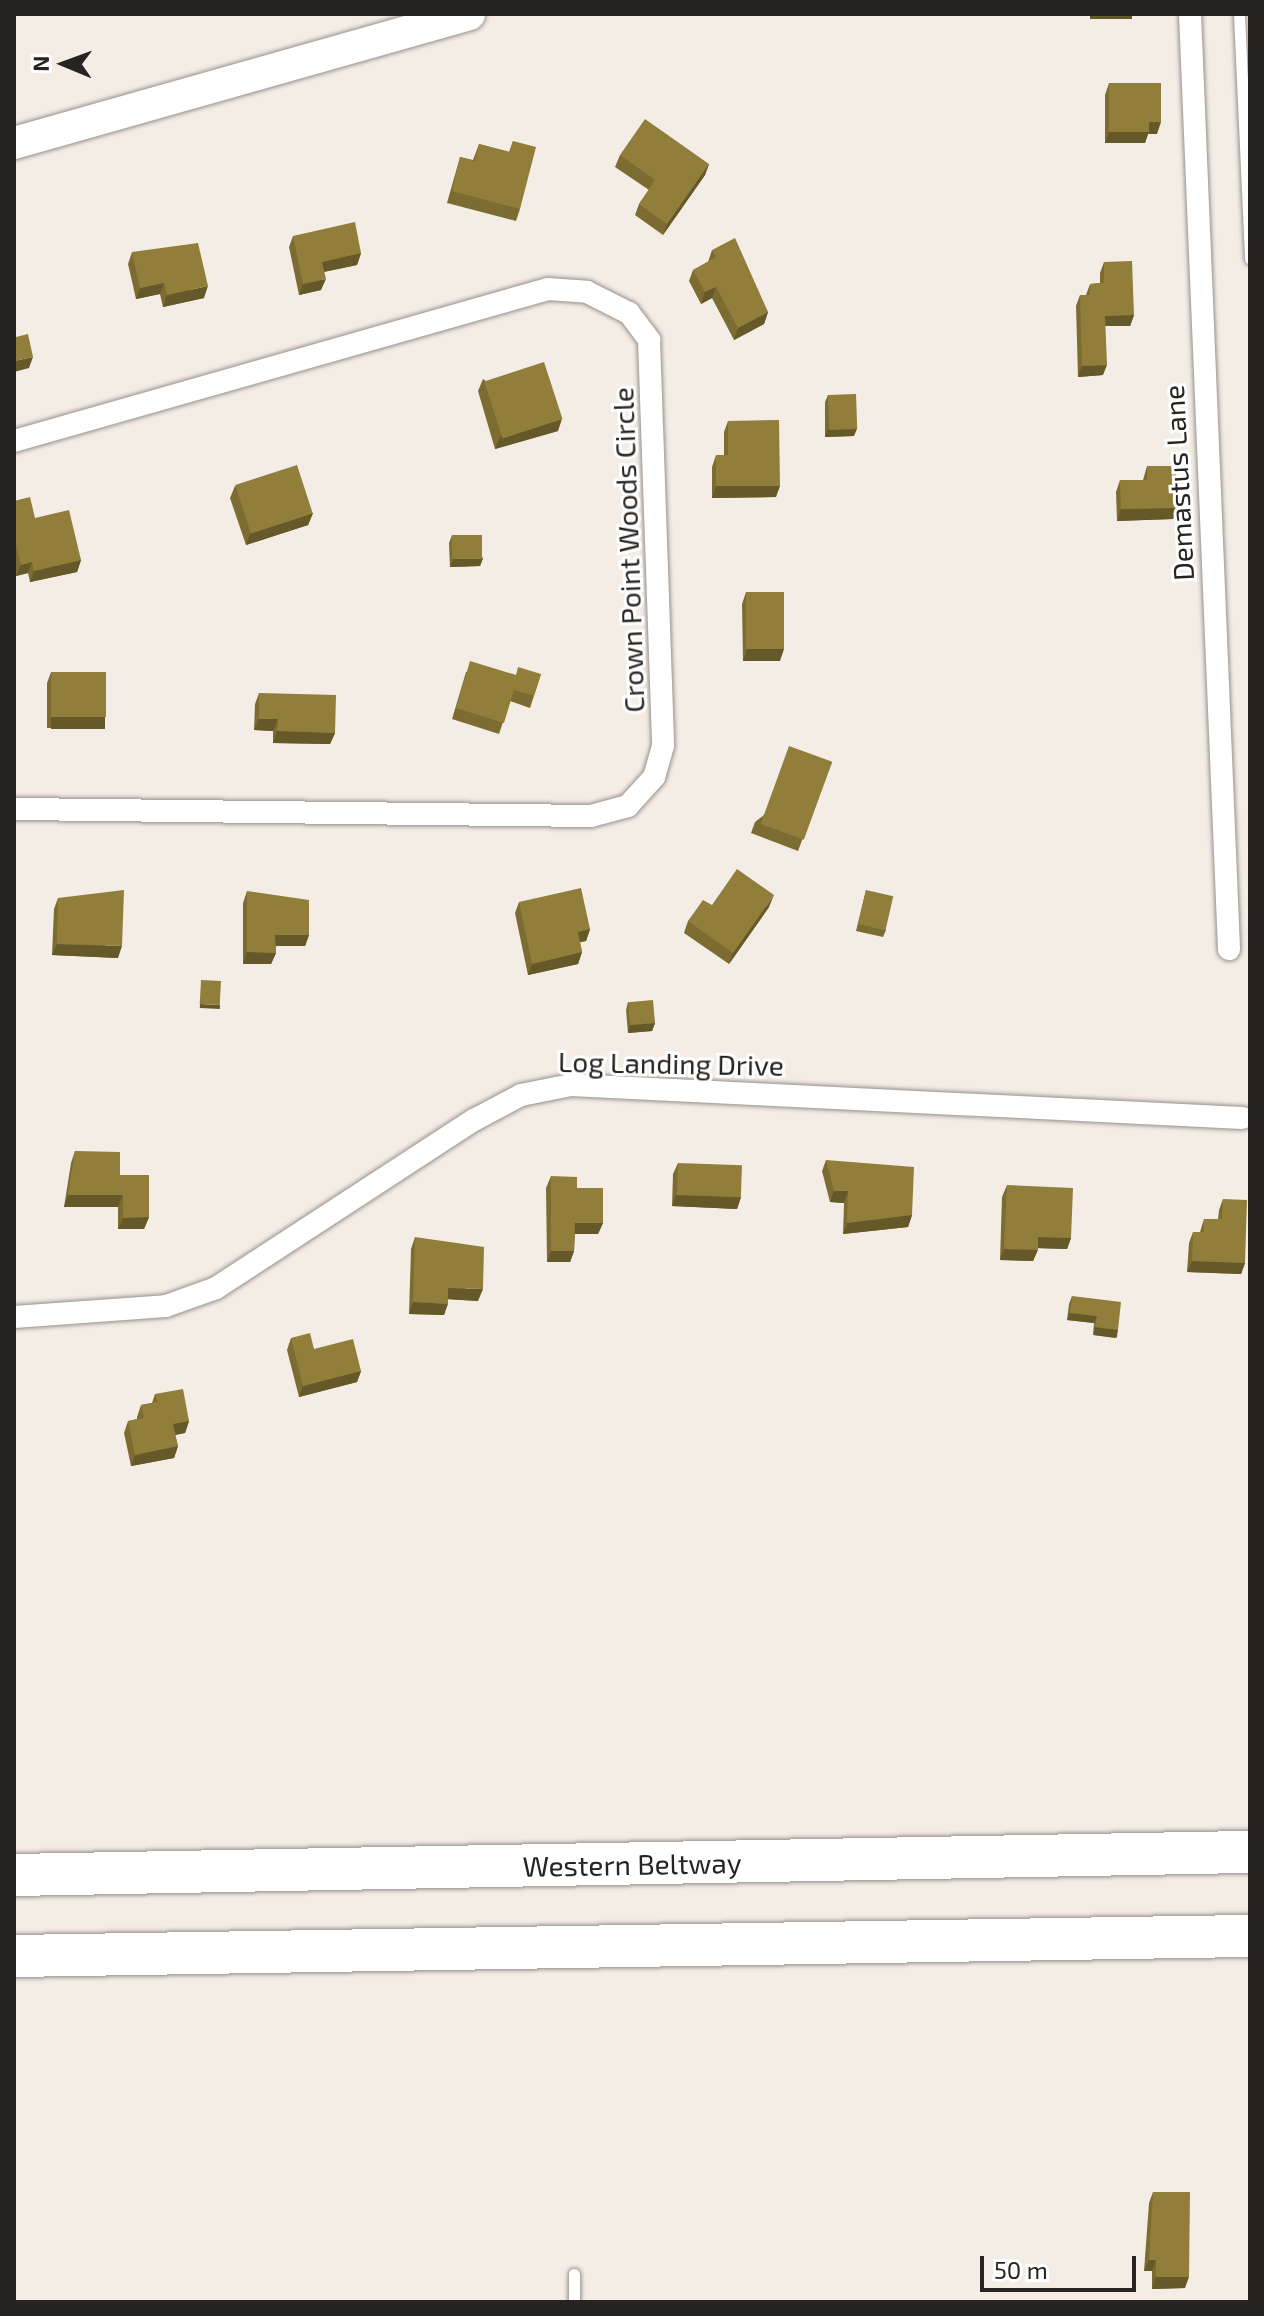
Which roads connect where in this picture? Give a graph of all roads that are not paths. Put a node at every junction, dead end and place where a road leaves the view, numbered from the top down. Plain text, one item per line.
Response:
1 (469, 14) edge
2 (1190, 14) edge
3 (1239, 14) edge
4 (14, 143) edge
5 (1248, 180) edge
6 (1250, 259) edge
7 (14, 441) edge
8 (14, 809) edge
9 (1229, 949) dead end
10 (1242, 1118) dead end
11 (14, 1317) edge
12 (1250, 1852) edge
13 (14, 1875) edge
14 (1250, 1936) edge
15 (14, 1956) edge
16 (574, 2274) dead end
17 (574, 2302) edge

1 - 4 main road
2 - 9 street, Demastus Lane
3 - 5 lane
5 - 6 lane
7 - 8 street, Crown Point Woods Circle
10 - 11 street, Log Landing Drive
12 - 13 highway, Western Beltway
14 - 15 highway
16 - 17 lane

